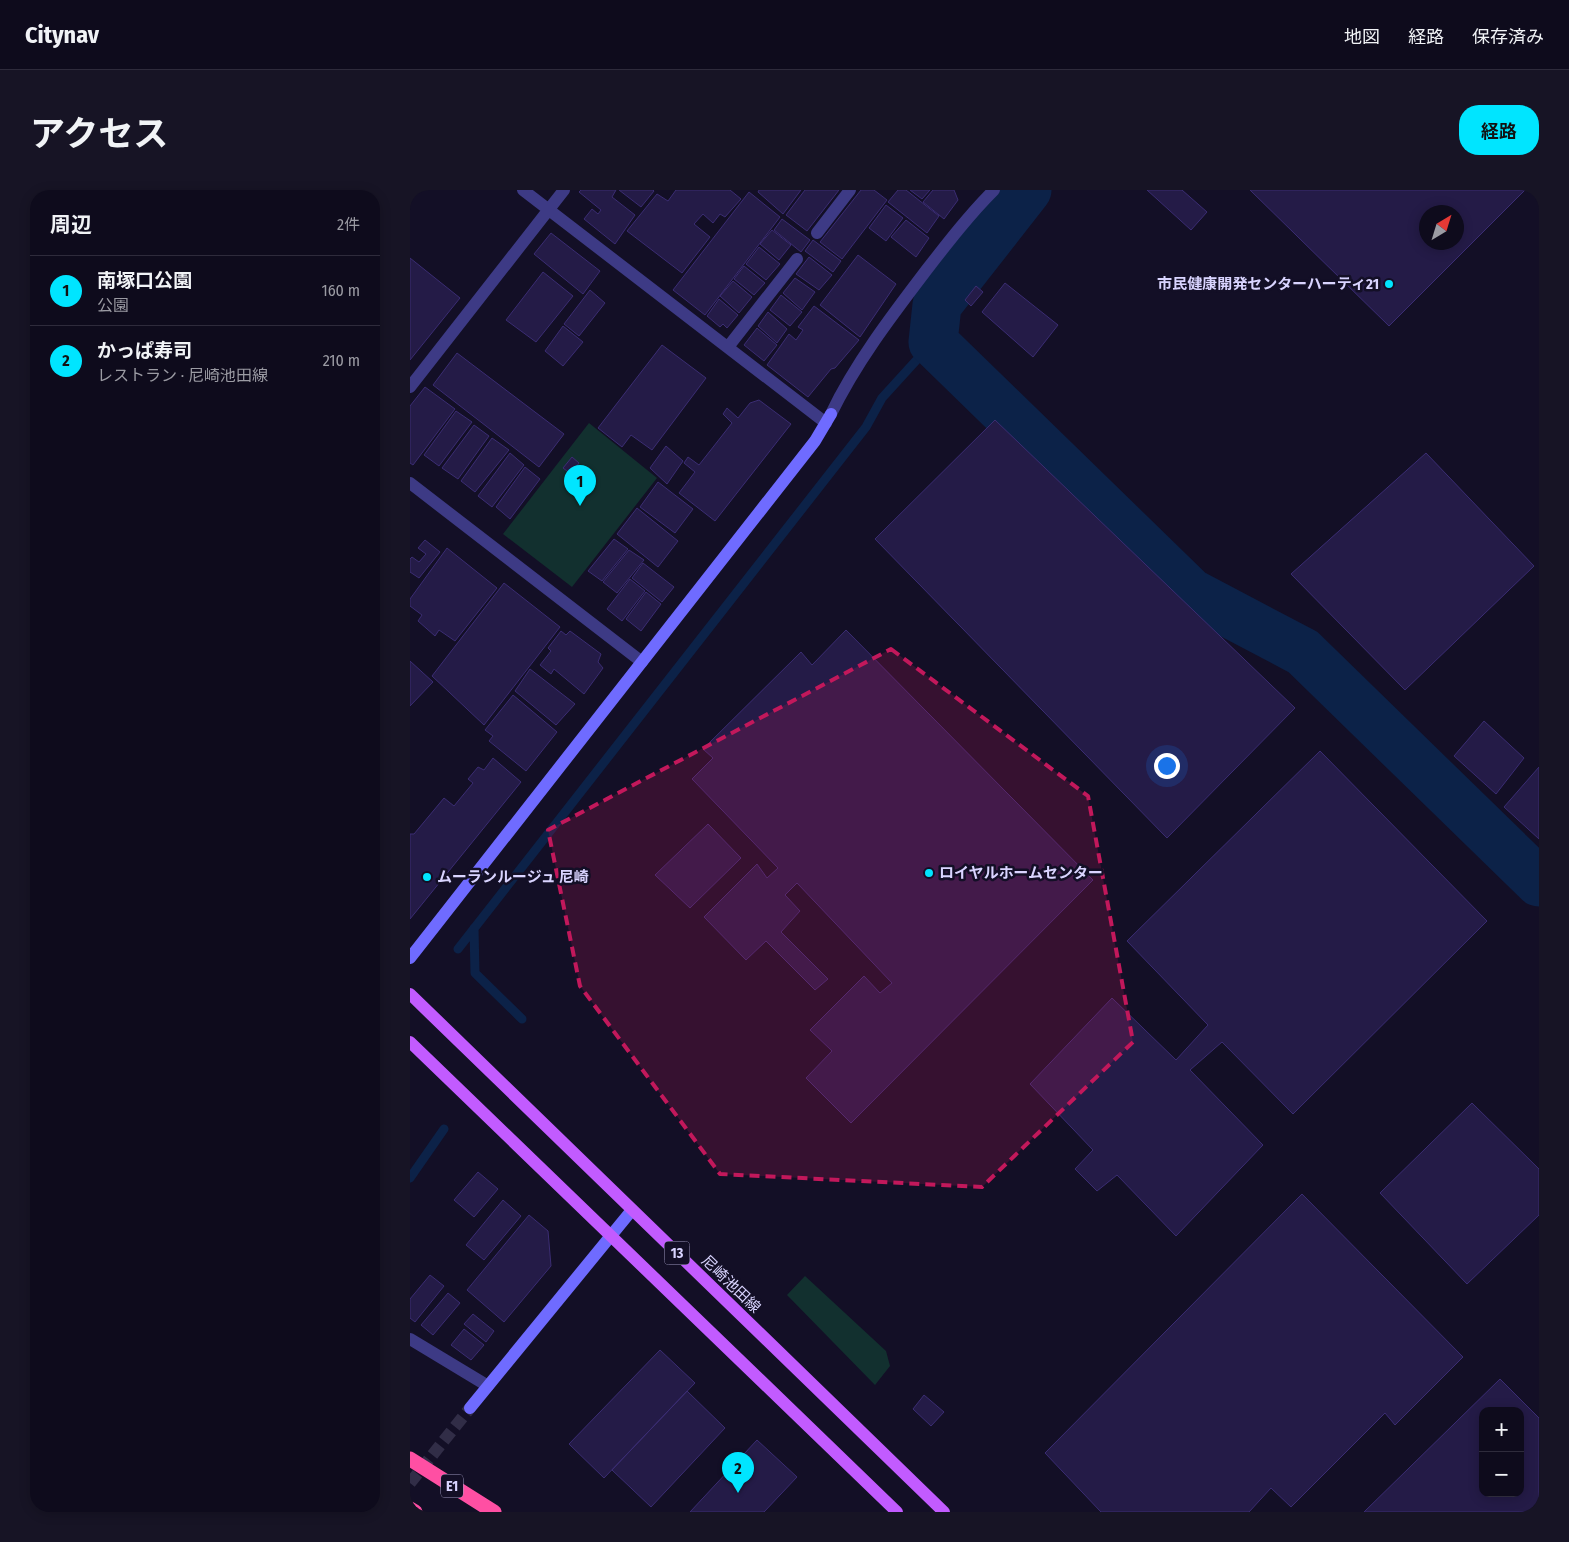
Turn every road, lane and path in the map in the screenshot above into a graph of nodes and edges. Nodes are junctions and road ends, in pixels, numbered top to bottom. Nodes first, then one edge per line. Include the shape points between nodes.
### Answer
1 (522, 190) edge
2 (564, 190) edge
3 (850, 190) edge
4 (994, 190) edge
5 (548, 210) junction
6 (817, 233) dead end
7 (797, 259) dead end
8 (728, 347) junction
9 (410, 387) edge
10 (828, 418) junction
11 (410, 483) edge
12 (642, 662) junction
13 (410, 958) edge
14 (410, 994) edge
15 (410, 1042) edge
16 (632, 1210) junction
17 (611, 1236) junction
18 (410, 1339) edge
19 (488, 1386) junction
20 (470, 1408) tunnel mouth
21 (410, 1459) edge
22 (410, 1509) edge
23 (415, 1512) edge
24 (494, 1512) edge
25 (897, 1512) edge
26 (944, 1512) edge

1 - 5 street
2 - 5 street
3 - 6 street
4 - 10 street via 973,211 899,306 840,394
5 - 8 street
5 - 9 street
7 - 8 street
8 - 10 street
10 - 12 street via 815,441
11 - 12 street
12 - 13 street
14 - 16 main road, 尼崎池田線 / 13
15 - 17 main road, 13
16 - 17 street
16 - 26 main road, 尼崎池田線 / 13
17 - 19 street
17 - 25 main road, 13
18 - 19 street
19 - 20 street
21 - 24 highway, E1
22 - 23 highway

